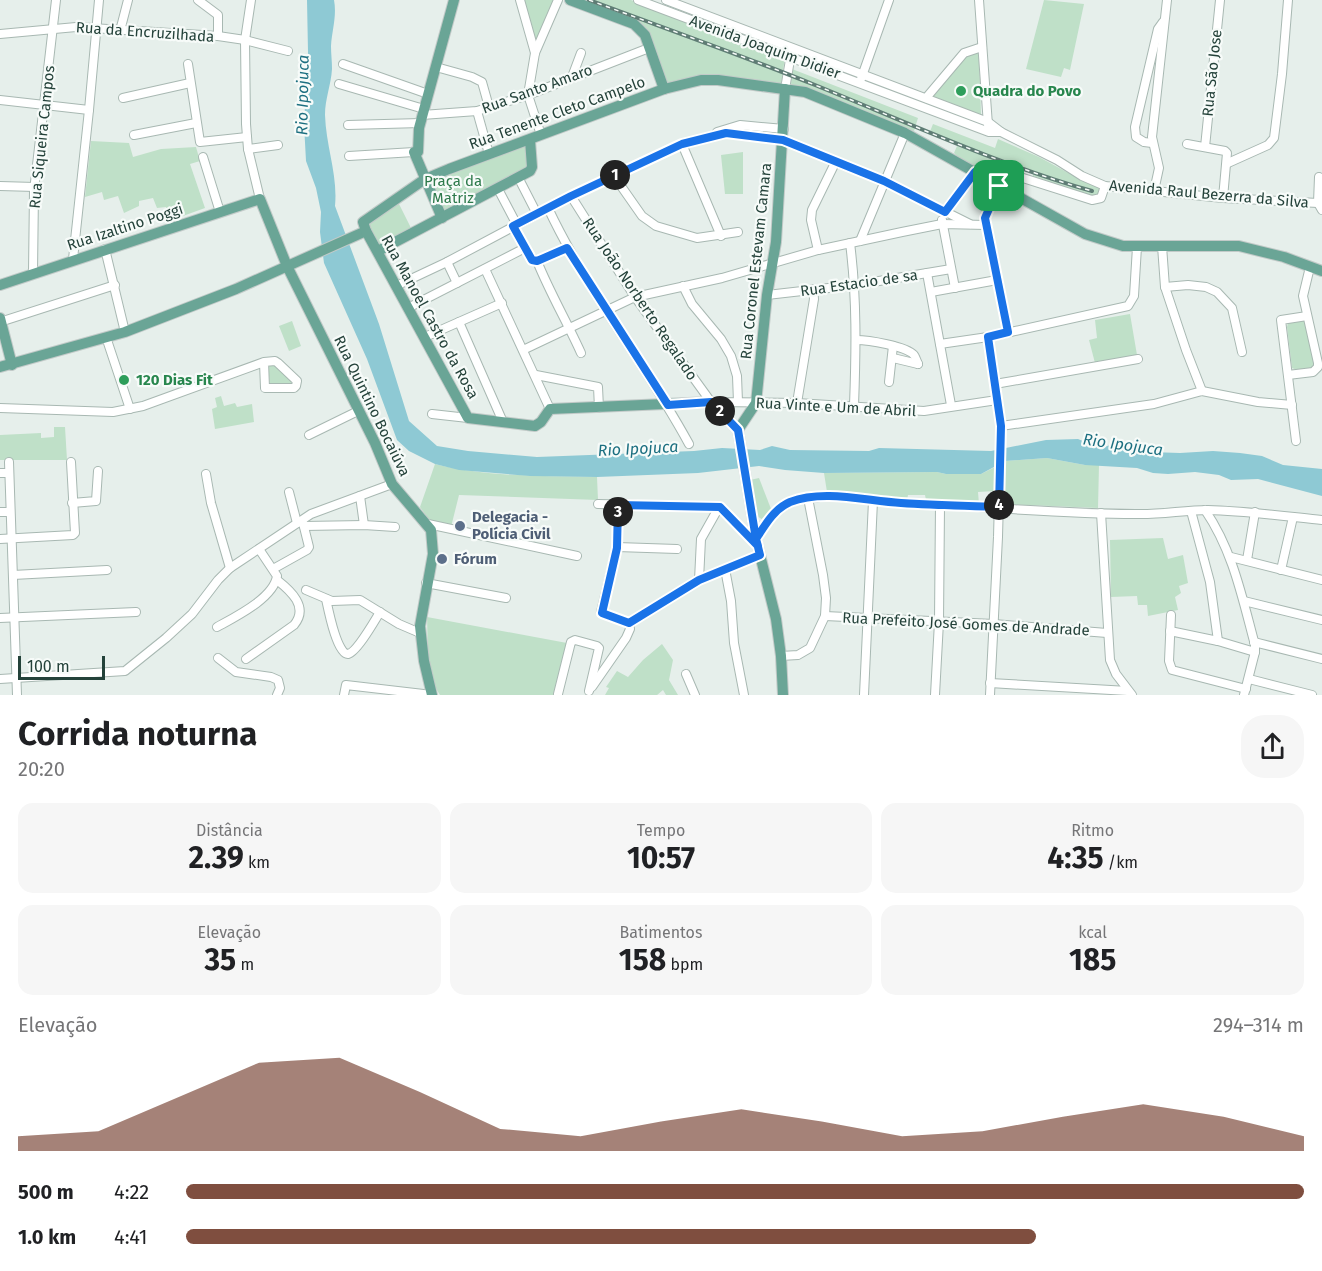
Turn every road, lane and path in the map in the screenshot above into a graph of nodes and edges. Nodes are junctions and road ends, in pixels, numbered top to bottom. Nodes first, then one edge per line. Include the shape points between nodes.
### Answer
1 (56, 0) edge
2 (99, 0) edge
3 (128, 0) edge
4 (198, 0) edge
5 (251, 0) edge
6 (454, 0) edge
7 (520, 0) edge
8 (558, 0) edge
9 (570, 0) edge
10 (638, 0) edge
11 (666, 0) edge
12 (889, 0) edge
13 (979, 0) edge
14 (1167, 0) edge
15 (1220, 0) edge
16 (1288, 0) edge
17 (654, 3) edge
18 (694, 10) junction
19 (1165, 19) junction
20 (690, 20) junction
21 (738, 27) junction
22 (52, 30) junction
23 (96, 30) junction
24 (120, 31) junction
25 (0, 34) edge
26 (218, 36) junction
27 (734, 36) junction
28 (245, 40) junction
29 (982, 46) junction
30 (793, 47) junction
31 (649, 48) junction
32 (288, 51) dead end
33 (535, 53) junction
34 (581, 53) dead end
35 (790, 57) junction
36 (188, 64) dead end
37 (343, 64) dead end
38 (436, 67) junction
39 (572, 77) junction
40 (861, 78) junction
41 (190, 83) junction
42 (339, 84) dead end
43 (664, 89) junction
44 (785, 89) junction
45 (428, 94) junction
46 (528, 96) junction
47 (909, 96) junction
48 (123, 98) dead end
49 (926, 98) junction
50 (0, 100) edge
51 (1140, 102) junction
52 (44, 104) junction
53 (489, 107) junction
54 (1156, 108) junction
55 (89, 110) junction
56 (477, 111) junction
57 (954, 114) junction
58 (422, 116) junction
59 (196, 123) junction
60 (348, 125) dead end
61 (989, 127) junction
62 (905, 133) junction
63 (783, 134) junction
64 (134, 135) dead end
65 (541, 135) junction
66 (247, 137) junction
67 (530, 140) junction
68 (1152, 143) junction
69 (682, 144) junction
70 (1187, 144) dead end
71 (278, 146) dead end
72 (1205, 147) junction
73 (248, 149) junction
74 (414, 152) junction
75 (489, 154) junction
76 (349, 156) dead end
77 (203, 157) dead end
78 (836, 161) junction
79 (1228, 163) junction
80 (975, 172) junction
81 (614, 176) junction
82 (1319, 177) dead end
83 (519, 178) junction
84 (425, 179) junction
85 (884, 181) junction
86 (0, 186) edge
87 (999, 186) junction
88 (1105, 186) junction
89 (35, 187) junction
90 (498, 189) junction
91 (1154, 191) junction
92 (571, 196) junction
93 (1223, 198) junction
94 (260, 199) junction
95 (1321, 205) edge
96 (548, 208) junction
97 (942, 211) junction
98 (220, 212) junction
99 (537, 214) junction
100 (442, 218) junction
101 (942, 224) junction
102 (970, 224) junction
103 (986, 225) junction
104 (515, 226) junction
105 (738, 232) dead end
106 (362, 233) junction
107 (721, 236) junction
108 (860, 241) junction
109 (850, 243) junction
110 (1162, 246) junction
111 (1137, 247) junction
112 (525, 248) junction
113 (567, 248) junction
114 (105, 249) junction
115 (818, 250) junction
116 (378, 251) junction
117 (73, 259) junction
118 (537, 261) junction
119 (447, 262) junction
120 (774, 263) junction
121 (287, 266) junction
122 (1310, 267) junction
123 (951, 268) junction
124 (485, 269) junction
125 (1322, 271) edge
126 (33, 273) junction
127 (927, 273) junction
128 (997, 280) junction
129 (458, 283) junction
130 (0, 285) edge
131 (115, 285) junction
132 (855, 285) junction
133 (396, 286) junction
134 (682, 286) junction
135 (1165, 287) junction
136 (955, 288) junction
137 (813, 289) junction
138 (931, 292) junction
139 (766, 295) junction
140 (635, 297) junction
141 (502, 303) junction
142 (408, 308) junction
143 (607, 311) junction
144 (1307, 316) junction
145 (0, 321) edge
146 (459, 322) junction
147 (570, 327) junction
148 (125, 332) junction
149 (1008, 332) junction
150 (425, 337) junction
151 (988, 337) junction
152 (106, 338) junction
153 (856, 340) junction
154 (940, 344) junction
155 (893, 346) junction
156 (523, 350) junction
157 (1242, 352) dead end
158 (581, 353) dead end
159 (893, 358) junction
160 (1138, 359) dead end
161 (264, 362) junction
162 (12, 365) junction
163 (0, 367) edge
164 (536, 375) junction
165 (1288, 375) junction
166 (889, 382) dead end
167 (995, 384) junction
168 (1202, 391) junction
169 (997, 400) junction
170 (711, 402) junction
171 (738, 402) junction
172 (797, 402) junction
173 (756, 403) junction
174 (668, 405) junction
175 (951, 405) junction
176 (1292, 405) junction
177 (854, 406) junction
178 (0, 408) edge
179 (599, 408) junction
180 (130, 409) junction
181 (550, 409) junction
182 (358, 411) junction
183 (432, 414) dead end
184 (468, 418) junction
185 (502, 422) junction
186 (1001, 426) junction
187 (738, 430) junction
188 (309, 435) dead end
189 (1296, 441) dead end
190 (689, 444) dead end
191 (9, 462) dead end
192 (71, 462) dead end
193 (98, 471) dead end
194 (5, 472) edge
195 (206, 474) dead end
196 (392, 484) junction
197 (289, 492) dead end
198 (360, 496) junction
199 (808, 498) junction
200 (873, 501) junction
201 (72, 502) junction
202 (598, 504) dead end
203 (618, 505) junction
204 (939, 505) junction
205 (720, 507) junction
206 (999, 507) junction
207 (1205, 510) junction
208 (1191, 511) junction
209 (0, 512) edge
210 (10, 512) junction
211 (1255, 512) junction
212 (1101, 513) junction
213 (1293, 517) junction
214 (1322, 520) edge
215 (301, 523) junction
216 (428, 524) junction
217 (364, 525) junction
218 (395, 528) dead end
219 (0, 538) edge
220 (12, 538) junction
221 (758, 547) junction
222 (617, 548) junction
223 (259, 549) junction
224 (677, 549) dead end
225 (577, 556) dead end
226 (1231, 557) junction
227 (1247, 560) junction
228 (230, 568) junction
229 (273, 569) junction
230 (725, 569) junction
231 (107, 570) dead end
232 (1281, 570) junction
233 (13, 575) junction
234 (1322, 577) edge
235 (277, 580) junction
236 (699, 580) junction
237 (426, 583) junction
238 (306, 590) dead end
239 (506, 598) dead end
240 (326, 599) junction
241 (1244, 600) junction
242 (136, 612) dead end
243 (380, 612) junction
244 (1171, 615) dead end
245 (825, 616) junction
246 (0, 618) edge
247 (15, 618) junction
248 (868, 619) junction
249 (1322, 620) edge
250 (939, 622) junction
251 (629, 623) junction
252 (994, 624) junction
253 (217, 627) dead end
254 (1170, 631) junction
255 (420, 633) junction
256 (1107, 633) junction
257 (1218, 641) junction
258 (1254, 642) junction
259 (1255, 652) junction
260 (781, 656) junction
261 (218, 658) dead end
262 (246, 659) dead end
263 (1322, 659) edge
264 (686, 674) dead end
265 (16, 678) junction
266 (0, 679) edge
267 (1249, 679) junction
268 (990, 683) junction
269 (1245, 692) edge
270 (588, 693) edge
271 (1130, 693) edge
272 (558, 694) edge
273 (17, 695) edge
274 (277, 695) edge
275 (344, 695) edge
276 (432, 695) edge
277 (695, 695) edge
278 (744, 695) edge
279 (783, 695) edge
280 (864, 695) edge
281 (934, 695) edge
282 (990, 695) edge
283 (1312, 695) edge

1 - 22 street, Rua Siqueira Campos
2 - 23 street
3 - 24 street
4 - 26 street via 218,15
5 - 28 street
6 - 38 main road
7 - 33 street
8 - 33 street
9 - 31 main road via 634,24 643,32
10 - 17 street, Avenida Joaquim Didier
11 - 18 street, Avenida Joaquim Didier
12 - 40 street
13 - 29 street
14 - 19 street
15 - 72 street, Rua São Jose
16 - 79 street via 1276,128 1270,143
17 - 20 street, Avenida Joaquim Didier
18 - 20 street
18 - 21 street, Avenida Joaquim Didier
19 - 51 street via 1158,29
19 - 54 street
20 - 27 street, Avenida Joaquim Didier
21 - 27 street
21 - 30 street, Avenida Joaquim Didier
22 - 23 street, Rua da Encruzilhada
22 - 25 street, Rua da Encruzilhada
22 - 52 street, Rua Siqueira Campos
23 - 24 street, Rua da Encruzilhada
23 - 55 street
24 - 26 street, Rua da Encruzilhada
26 - 28 street, Rua da Encruzilhada
27 - 35 street, Avenida Joaquim Didier
28 - 32 street, Rua da Encruzilhada
28 - 66 street
29 - 49 street via 964,52
29 - 61 street
30 - 35 street
30 - 40 street, Avenida Joaquim Didier
31 - 39 street, Rua Santo Amaro
31 - 43 main road
33 - 46 street
34 - 39 street
35 - 40 street, Avenida Joaquim Didier
35 - 44 street
36 - 41 street
37 - 45 street
38 - 45 main road
38 - 53 street via 482,82
39 - 46 street, Rua Santo Amaro
40 - 47 street, Avenida Raul Bezerra da Silva
41 - 48 street
41 - 59 street
42 - 58 street
43 - 44 main road, Rua Tenente Cleto Campelo via 709,80
43 - 65 main road, Rua Tenente Cleto Campelo
44 - 62 main road, Rua Tenente Cleto Campelo via 816,96
44 - 63 main road, Rua Coronel Estevam Camara
45 - 58 main road
46 - 53 street, Rua Santo Amaro
46 - 65 street
47 - 49 street, Avenida Raul Bezerra da Silva
47 - 57 street, Avenida Raul Bezerra da Silva
49 - 57 street, Avenida Raul Bezerra da Silva
50 - 52 street
51 - 54 street
51 - 68 street via 1136,137
52 - 55 street
52 - 89 street, Rua Siqueira Campos
53 - 56 street, Rua Santo Amaro
54 - 68 street
55 - 117 street
56 - 58 street, Rua Santo Amaro
56 - 75 street
57 - 61 street, Avenida Raul Bezerra da Silva
58 - 60 street, Rua Santo Amaro
58 - 74 main road via 418,152
59 - 64 street
59 - 66 street via 200,142
61 - 88 street, Avenida Raul Bezerra da Silva
62 - 80 main road, Rua Tenente Cleto Campelo
62 - 85 street
63 - 69 street via 737,133
63 - 78 street
63 - 120 main road, Rua Coronel Estevam Camara
65 - 67 main road, Rua Tenente Cleto Campelo
66 - 73 street
67 - 75 main road, Rua Tenente Cleto Campelo
67 - 83 main road via 532,167
68 - 91 street via 1159,168
69 - 81 street
69 - 107 street
70 - 72 street
71 - 73 street
72 - 79 street via 1225,151
73 - 94 street
74 - 76 street
74 - 84 main road
75 - 84 main road, Rua Tenente Cleto Campelo
77 - 98 street
78 - 85 street
78 - 115 street via 812,210
79 - 93 street
80 - 87 main road, Rua Tenente Cleto Campelo
80 - 97 street
81 - 92 street
81 - 107 street via 652,224 697,238
82 - 95 street
83 - 90 main road
83 - 99 street
84 - 100 main road
84 - 106 main road, Rua Tenente Cleto Campelo via 363,222
85 - 97 street
85 - 108 street
86 - 89 street
87 - 88 street via 1004,177 1017,176 1092,200 1101,198
87 - 103 street via 986,212
87 - 111 main road, Rua Tenente Cleto Campelo via 1085,234
88 - 91 street, Avenida Raul Bezerra da Silva
89 - 126 street, Rua Siqueira Campos
90 - 100 main road
90 - 104 street
91 - 93 street, Avenida Raul Bezerra da Silva
92 - 96 street
92 - 140 street, Rua João Norberto Regalado
93 - 95 street, Avenida Raul Bezerra da Silva
94 - 98 main road, Rua Izaltino Poggi
94 - 121 main road, Rua Quintino Bocaiúva
96 - 99 street
96 - 113 street
97 - 101 street
97 - 102 street
98 - 114 main road, Rua Izaltino Poggi
99 - 104 street
100 - 116 main road
101 - 102 street
101 - 108 street
101 - 123 street
102 - 103 street
103 - 128 street
104 - 112 street
104 - 119 street
105 - 107 street
106 - 116 main road, Rua Manoel Castro da Rosa
106 - 121 main road
108 - 109 street
109 - 115 street
109 - 132 street
110 - 111 main road, Rua Tenente Cleto Campelo
110 - 122 main road, Rua Tenente Cleto Campelo via 1239,246
110 - 135 street
111 - 149 street via 1134,296 1128,306
112 - 118 street
112 - 124 street
113 - 118 street
113 - 143 street
114 - 117 main road, Rua Izaltino Poggi
114 - 131 street
115 - 120 street
116 - 133 main road, Rua Manoel Castro da Rosa
117 - 126 main road, Rua Izaltino Poggi
118 - 147 street
119 - 129 street
119 - 133 street
120 - 134 street
120 - 139 main road, Rua Coronel Estevam Camara
121 - 148 main road
121 - 182 main road, Rua Quintino Bocaiúva
122 - 125 main road, Rua Tenente Cleto Campelo
122 - 144 street via 1303,291
123 - 127 street, Rua Estacio de sa
123 - 136 street
124 - 129 street
124 - 141 street
126 - 130 main road, Rua Izaltino Poggi
127 - 132 street, Rua Estacio de sa
127 - 138 street
128 - 136 street
128 - 149 street
129 - 142 street
131 - 145 street
131 - 148 street
132 - 137 street, Rua Estacio de sa
132 - 153 street
133 - 142 main road, Rua Manoel Castro da Rosa
134 - 140 street
134 - 171 street via 731,356
135 - 157 street via 1188,285 1217,292 1232,308
135 - 168 street
136 - 138 street
137 - 139 street, Rua Estacio de sa
137 - 172 street
138 - 154 street
139 - 173 main road, Rua Coronel Estevam Camara
140 - 143 street
140 - 170 street, Rua João Norberto Regalado
141 - 146 street
141 - 156 street
142 - 150 main road, Rua Manoel Castro da Rosa
143 - 147 street
143 - 174 street
144 - 165 street via 1281,320
144 - 165 street via 1318,367 1313,372
145 - 162 main road
146 - 150 street
146 - 185 street
147 - 156 street
147 - 158 street
148 - 152 main road
149 - 151 street
150 - 184 main road, Rua Manoel Castro da Rosa
151 - 154 street
151 - 167 street
152 - 162 main road
152 - 180 street
153 - 155 street
153 - 177 street
154 - 175 street
155 - 159 street
155 - 159 street via 913,353 918,364
156 - 164 street
159 - 166 street
160 - 167 street
161 - 161 street via 265,388 296,386 297,381 278,363
161 - 180 street
162 - 163 main road
164 - 179 street via 596,386
164 - 181 street
165 - 176 street
167 - 169 street
168 - 176 street
168 - 186 street via 1154,404
169 - 175 street, Rua Vinte e Um de Abril
169 - 186 street
170 - 171 street, Rua Vinte e Um de Abril
170 - 174 main road
170 - 187 main road
171 - 173 street, Rua Vinte e Um de Abril
172 - 173 street, Rua Vinte e Um de Abril
172 - 177 street, Rua Vinte e Um de Abril
173 - 187 main road, Rua Coronel Estevam Camara
174 - 179 main road
174 - 190 street
175 - 177 street, Rua Vinte e Um de Abril via 924,411
176 - 189 street
178 - 180 street via 102,413
179 - 181 main road
181 - 185 main road via 535,426
182 - 188 street
182 - 196 main road, Rua Quintino Bocaiúva
183 - 184 street
184 - 185 main road
186 - 206 street
187 - 221 main road
191 - 194 street
192 - 201 street
193 - 201 street via 96,501
194 - 210 street
195 - 228 street
196 - 198 street
196 - 216 main road, Rua Quintino Bocaiúva
197 - 215 street
198 - 215 street via 330,506
198 - 217 street
199 - 200 street
199 - 221 street via 779,509 768,520
199 - 245 street via 823,575
200 - 204 street
200 - 248 street
201 - 220 street via 73,535
202 - 203 street
203 - 205 street
203 - 222 street
204 - 206 street
204 - 250 street
205 - 221 street
205 - 236 street via 701,539
206 - 212 street
206 - 252 street
207 - 208 street
207 - 211 street
207 - 226 street
208 - 212 street
208 - 257 street via 1210,582
209 - 210 street
210 - 220 street
211 - 213 street
211 - 227 street
212 - 256 street
213 - 214 street
213 - 232 street
215 - 217 street
215 - 223 street
215 - 229 street via 308,550
216 - 225 street
216 - 237 main road via 434,545
217 - 218 street
219 - 220 street
220 - 233 street
221 - 230 street
221 - 260 main road
222 - 224 street
222 - 251 street via 601,612
223 - 228 street
223 - 229 street
226 - 227 street
226 - 241 street
227 - 232 street
228 - 265 street via 192,614 125,671
229 - 235 street
230 - 236 street
230 - 278 street
231 - 233 street
232 - 234 street
233 - 247 street
235 - 253 street via 262,599
235 - 262 street via 297,601 300,613 294,625
236 - 251 street
237 - 239 street
237 - 255 main road
238 - 240 street
240 - 243 street via 357,599
240 - 243 street via 335,636 345,654 357,647
241 - 249 street
241 - 258 street
242 - 247 street
243 - 255 street
244 - 254 street
245 - 248 street, Rua Prefeito José Gomes de Andrade
245 - 260 street via 810,648 798,655
246 - 247 street
247 - 265 street
248 - 250 street, Rua Prefeito José Gomes de Andrade
248 - 280 street
250 - 252 street, Rua Prefeito José Gomes de Andrade
250 - 281 street
251 - 270 street via 626,638
252 - 256 street, Rua Prefeito José Gomes de Andrade
252 - 268 street
254 - 257 street
254 - 269 street via 1172,670
255 - 276 main road
256 - 271 street via 1112,667
257 - 259 street
258 - 259 street
258 - 263 street
259 - 267 street
260 - 279 main road
261 - 274 street via 236,672 274,678 280,684
264 - 277 street
265 - 266 street
265 - 273 street
267 - 269 street
267 - 283 street
268 - 271 street
268 - 282 street
270 - 272 street via 599,648 575,640 571,642
275 - 276 street via 346,685

